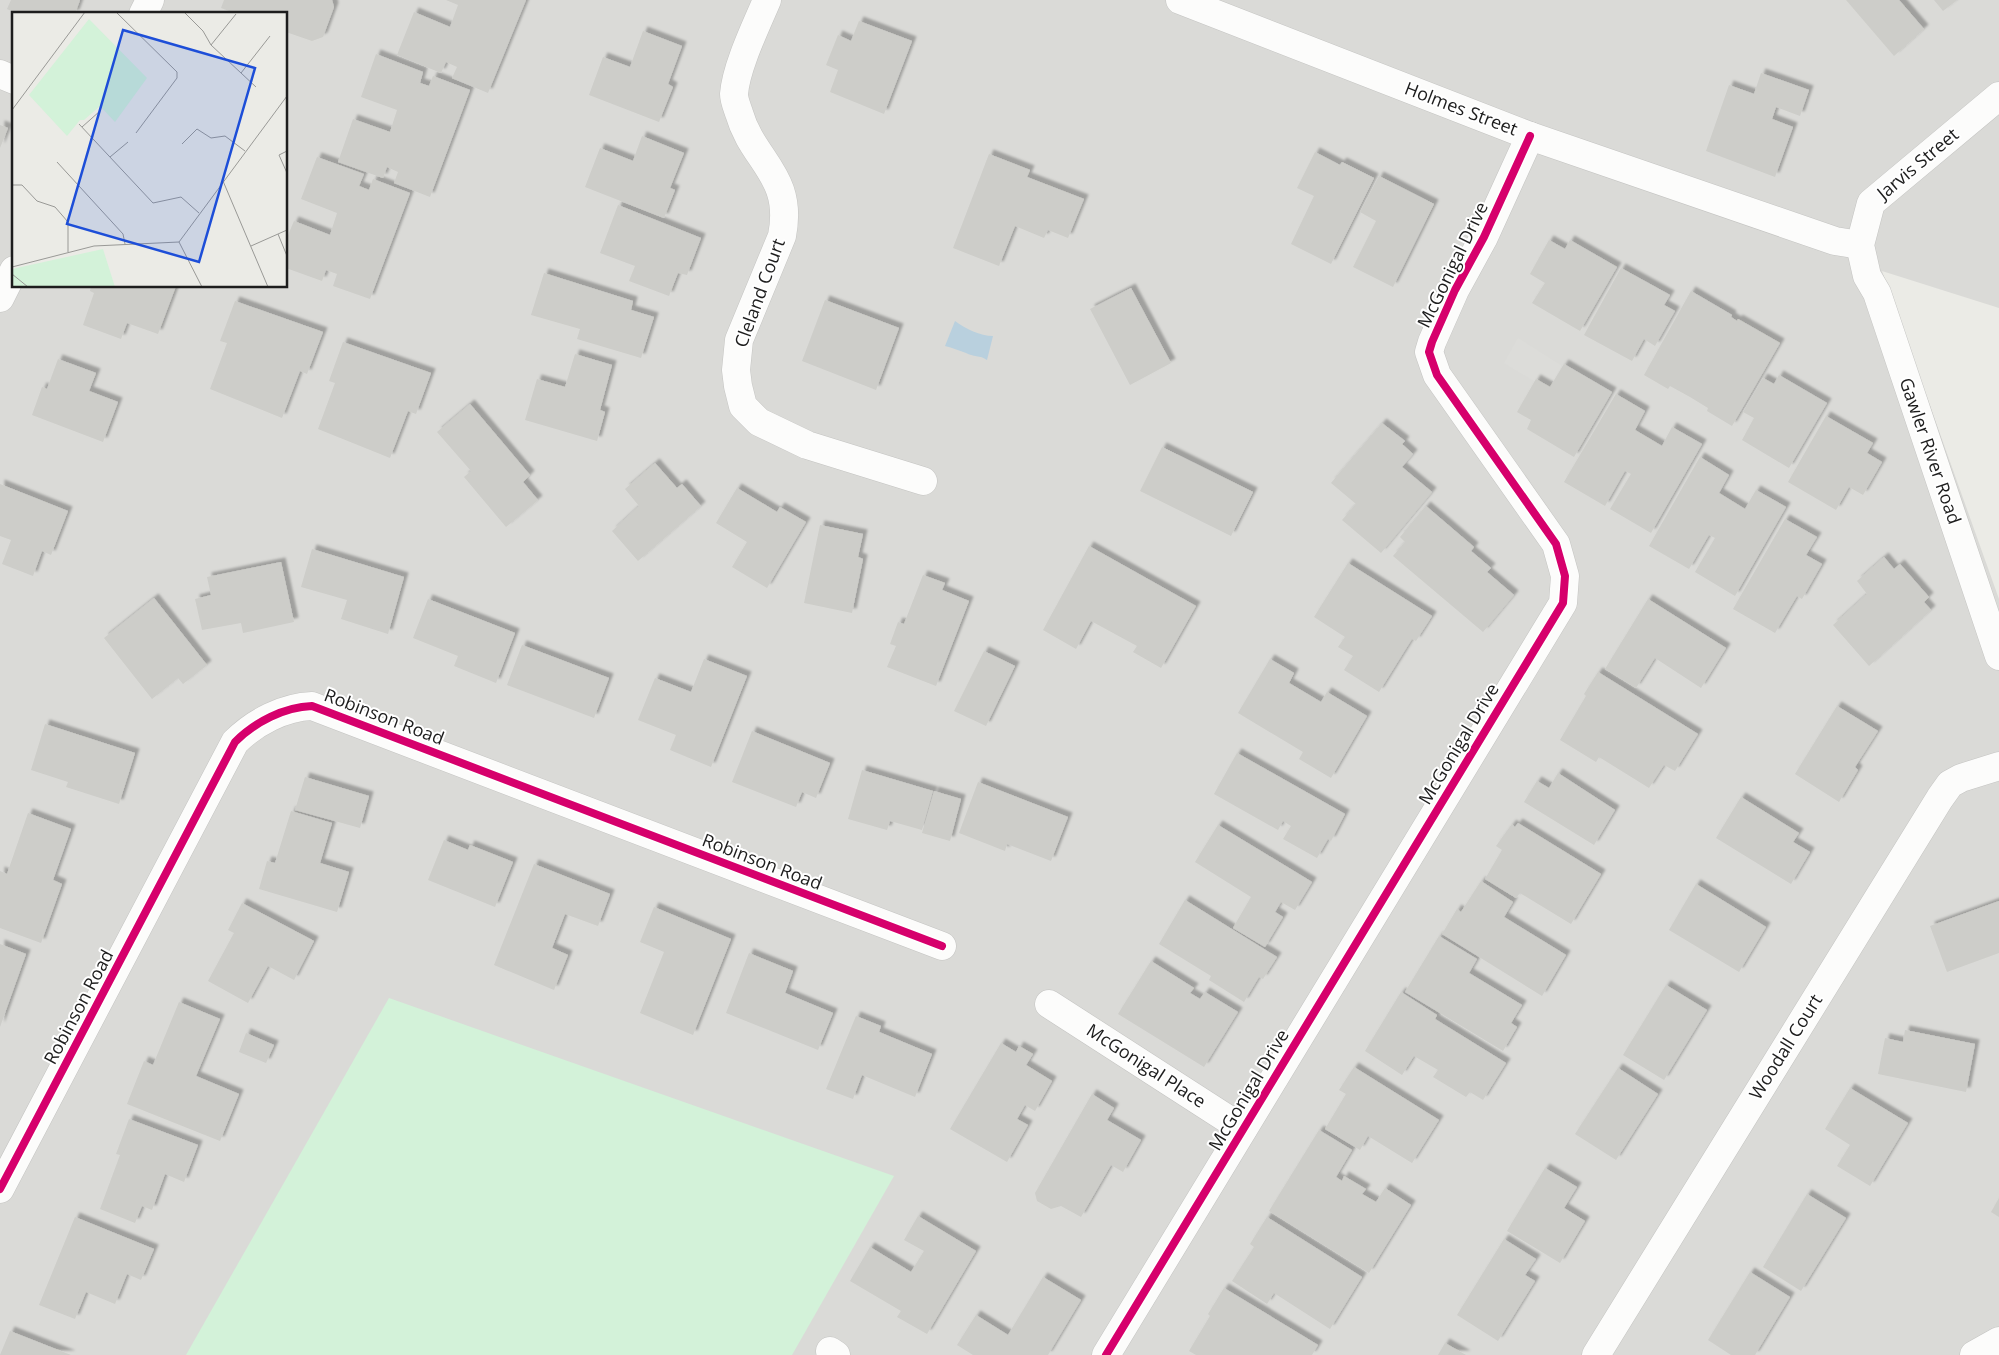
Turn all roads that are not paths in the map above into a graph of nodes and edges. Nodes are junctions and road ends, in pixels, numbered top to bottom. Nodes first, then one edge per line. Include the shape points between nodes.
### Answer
1 (150, 0) edge
2 (767, 0) edge
3 (1180, 0) edge
4 (144, 12) edge
5 (0, 74) edge
6 (12, 79) edge
7 (1999, 96) edge
8 (1530, 136) junction
9 (1860, 245) junction
10 (12, 274) edge
11 (0, 298) edge
12 (923, 481) dead end
13 (1999, 656) edge
14 (1999, 766) edge
15 (942, 946) dead end
16 (1048, 1004) dead end
17 (1243, 1129) junction
18 (0, 1189) edge
19 (1999, 1341) edge
20 (1106, 1355) edge
21 (1596, 1355) edge
22 (1974, 1355) edge

1 - 4 street
2 - 12 street, Cleland Court via 737,77 734,96 747,135 774,174 783,200 784,221 782,236 739,340 736,370 743,406 759,422 807,445
3 - 8 street, Holmes Street
5 - 6 street
7 - 9 street, Jarvis Street via 1872,203
8 - 9 street, Holmes Street via 1835,241
8 - 17 street, McGonigal Drive via 1484,237 1455,290 1429,352 1437,375 1556,544 1565,576 1563,603
9 - 13 street, Gawler River Road via 1867,276 1877,293
10 - 11 street
14 - 21 street, Woodall Court via 1961,778 1950,784 1940,798
15 - 18 street, Robinson Road via 312,706 301,706 256,724 235,742
16 - 17 street, McGonigal Place
17 - 20 street, McGonigal Drive
19 - 22 street

